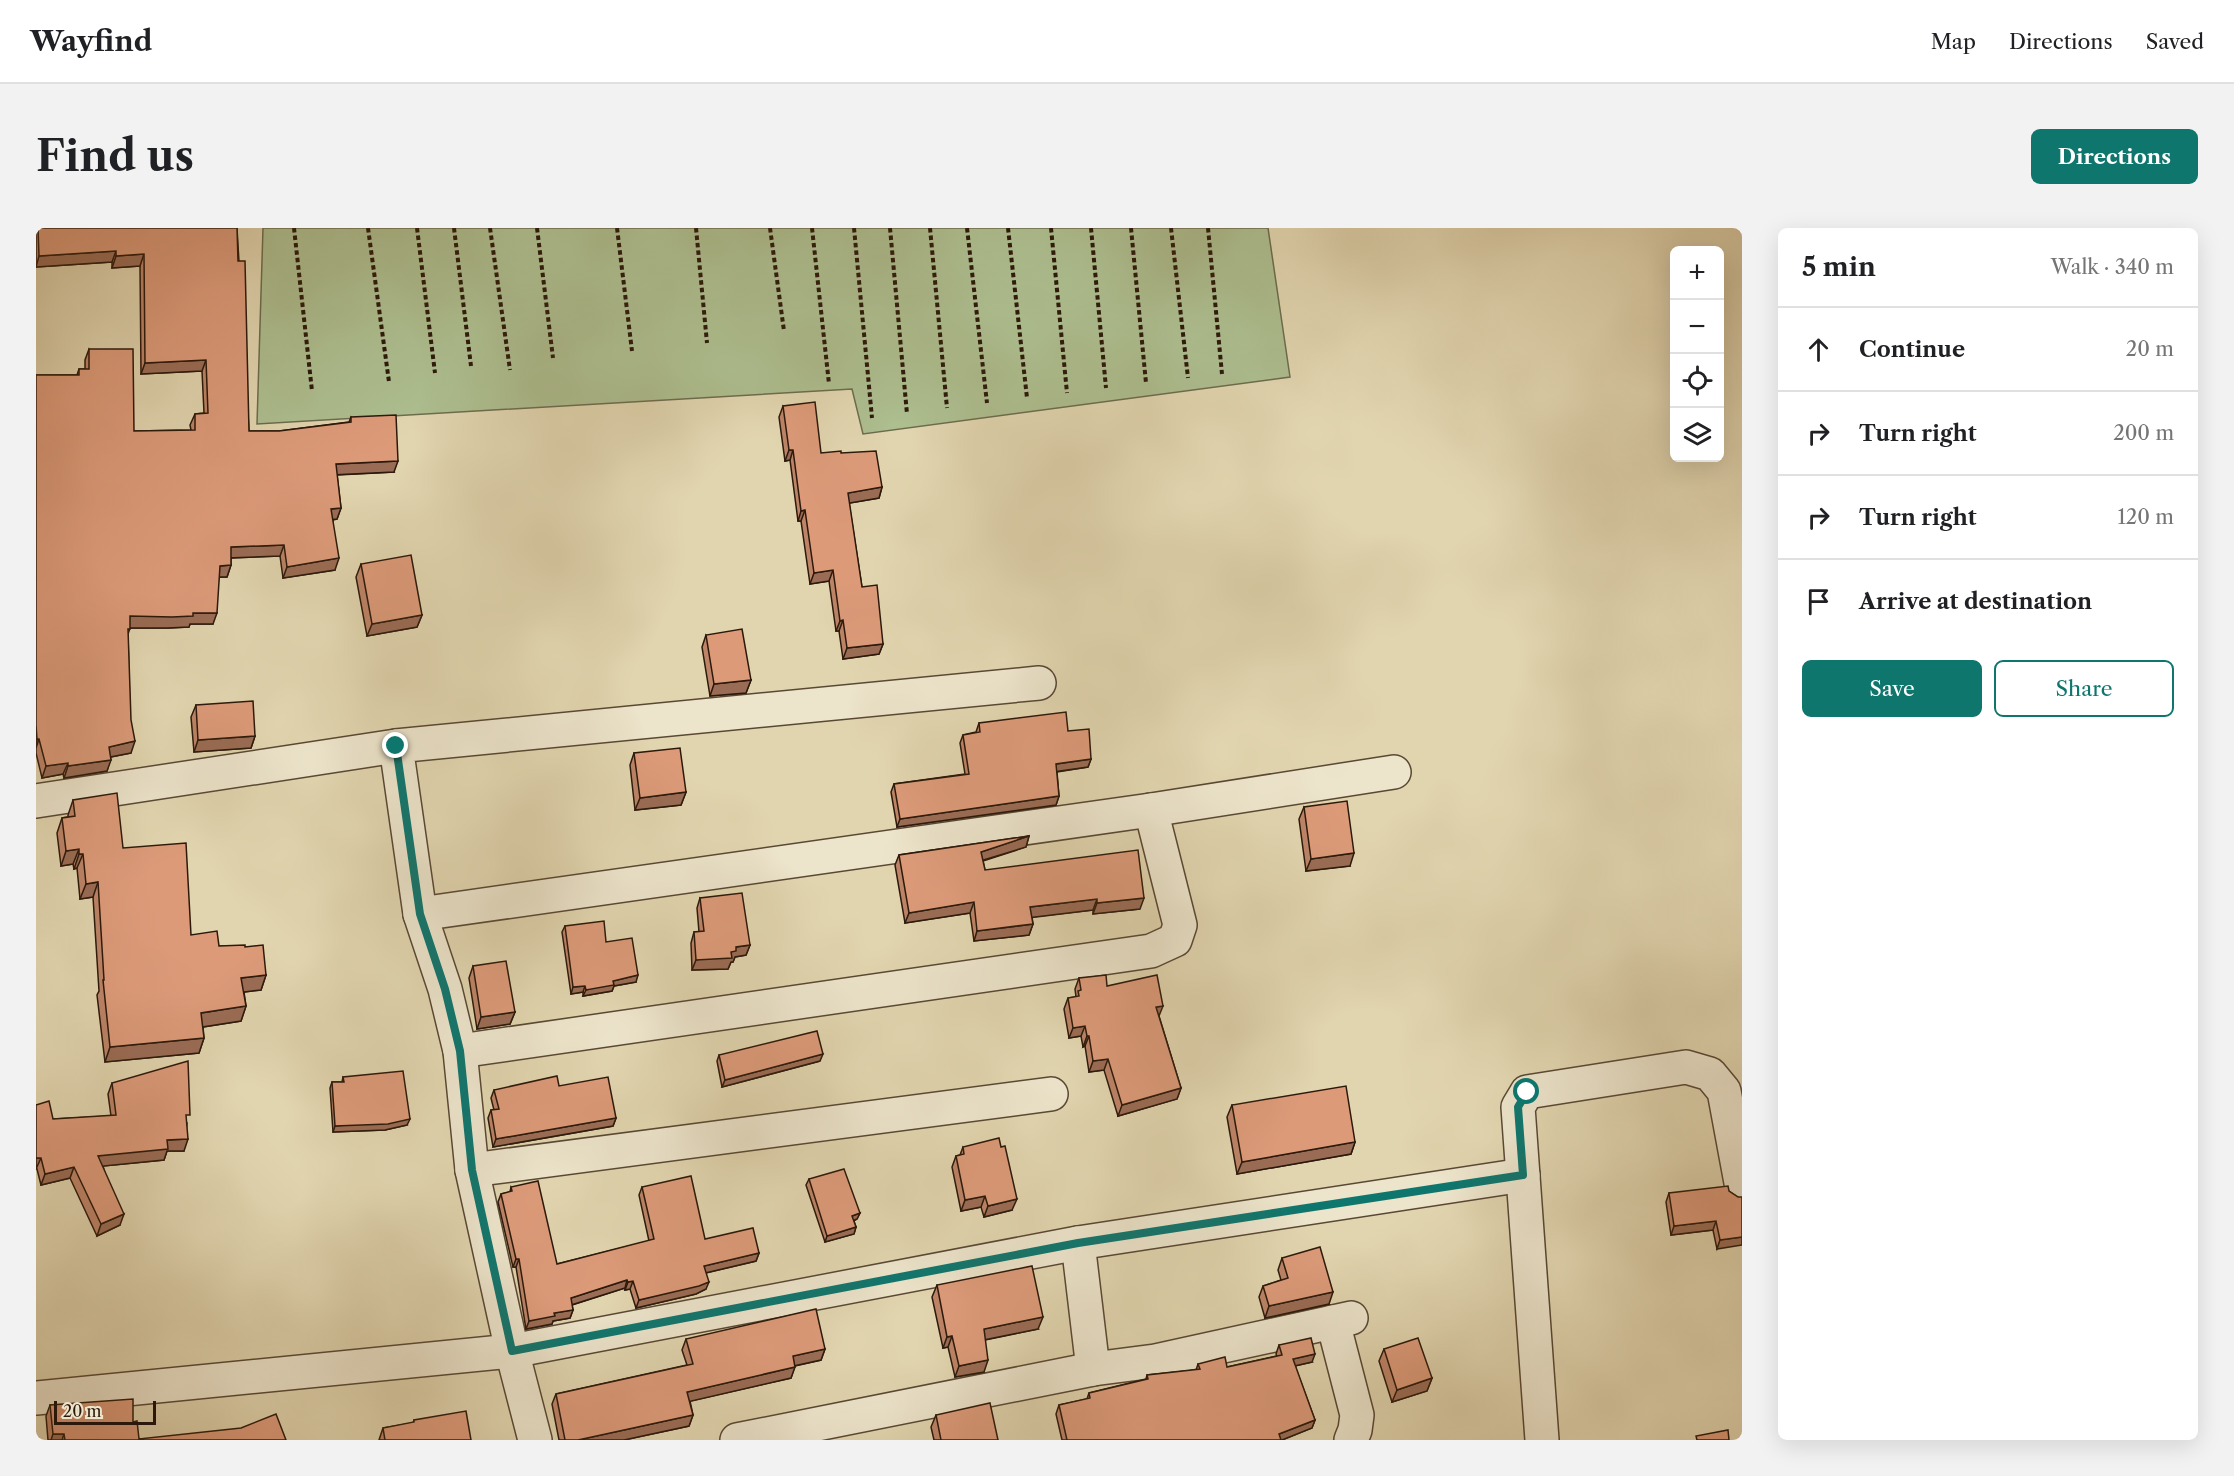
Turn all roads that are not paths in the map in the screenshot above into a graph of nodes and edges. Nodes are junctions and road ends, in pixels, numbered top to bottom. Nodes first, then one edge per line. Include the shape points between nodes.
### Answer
1 (1039, 683) dead end
2 (396, 746) junction
3 (1394, 772) dead end
4 (36, 801) edge
5 (1151, 810) junction
6 (420, 914) junction
7 (460, 1051) junction
8 (1051, 1094) dead end
9 (472, 1170) junction
10 (1523, 1175) junction
11 (1742, 1188) edge
12 (1078, 1243) junction
13 (512, 1351) junction
14 (1093, 1369) junction
15 (36, 1398) edge
16 (535, 1440) edge
17 (737, 1440) edge
18 (1351, 1440) edge
19 (1542, 1440) edge

1 - 2 street
2 - 4 street
2 - 6 street
3 - 5 street
5 - 6 street
5 - 7 street via 1180,925 1175,940 1151,951
6 - 7 street
7 - 9 street
8 - 9 street
9 - 13 street
10 - 11 street via 1518,1107 1527,1092 1686,1067 1710,1074 1724,1091
10 - 12 street
10 - 19 street
12 - 13 street
12 - 14 street
13 - 15 street
13 - 16 street
14 - 17 street
14 - 18 street via 1155,1361 1342,1320 1356,1415

